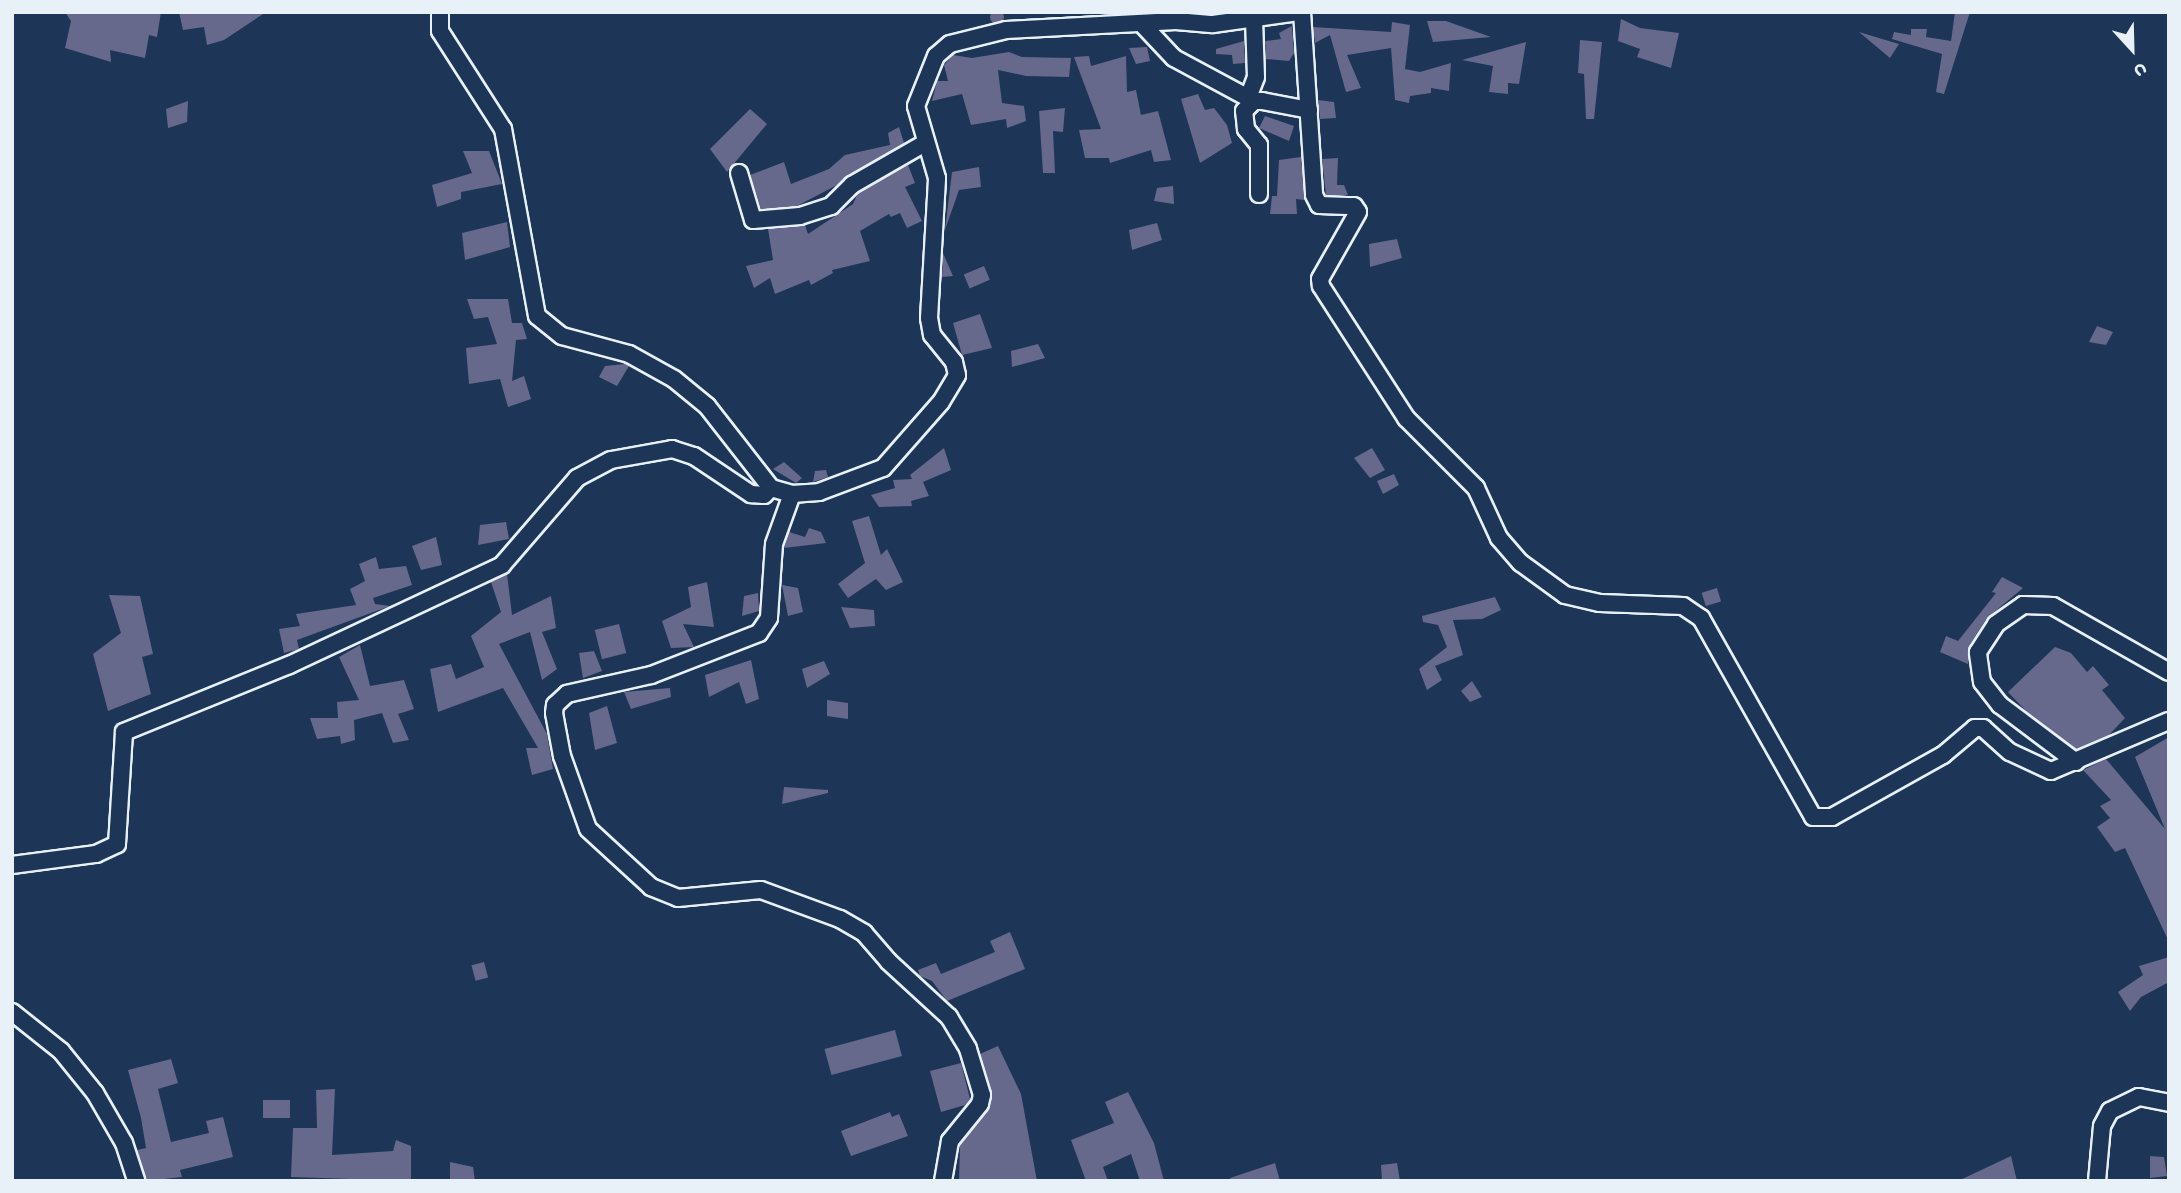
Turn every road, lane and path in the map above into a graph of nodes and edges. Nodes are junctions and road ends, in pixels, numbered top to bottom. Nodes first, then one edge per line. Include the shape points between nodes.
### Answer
1 (440, 12) edge
2 (1301, 12) edge
3 (1190, 17) edge
4 (1254, 20) junction
5 (1141, 23) junction
6 (1251, 100) junction
7 (1309, 110) junction
8 (925, 143) junction
9 (738, 173) dead end
10 (1259, 194) dead end
11 (771, 488) junction
12 (792, 494) junction
13 (2169, 673) edge
14 (2169, 721) edge
15 (2076, 762) junction
16 (12, 865) edge
17 (12, 1012) edge
18 (2169, 1103) edge
19 (136, 1181) edge
20 (943, 1181) edge
21 (2097, 1181) edge

1 - 11 street via 440,32 503,129 537,316 562,335 638,358 674,379 707,406
2 - 4 street
2 - 7 street
3 - 4 street
3 - 5 street
4 - 6 street via 1256,77
5 - 6 street via 1174,58
5 - 8 street via 1006,30 950,44 936,56 916,106
6 - 7 street
6 - 10 street via 1243,123 1259,145
7 - 15 street via 1316,201 1354,206 1358,212 1320,285 1406,418 1476,488 1506,548 1547,585 1600,603 1683,606 1702,618 1813,817 1832,817 1943,755 1979,727 2010,752 2051,771
8 - 9 street via 852,185 832,205 800,216 753,220
8 - 12 street via 937,185 929,318 932,335 954,362 957,375 941,402 883,468 819,492
11 - 12 street
11 - 16 street via 764,495 751,494 694,456 672,449 611,460 577,478 502,565 289,665 124,733 117,844 96,854
12 - 20 street via 774,544 769,618 759,633 651,675 567,694 555,705 554,713 562,756 588,828 651,887 678,898 761,890 840,919 864,933 949,1017 968,1049 982,1094 980,1104 950,1141
13 - 15 street via 2128,645 2053,606 2023,605 2006,614 1978,652 1982,682 2000,705
14 - 15 street
17 - 19 street via 61,1051 95,1093 124,1143
18 - 21 street via 2139,1097 2110,1111 2102,1126

